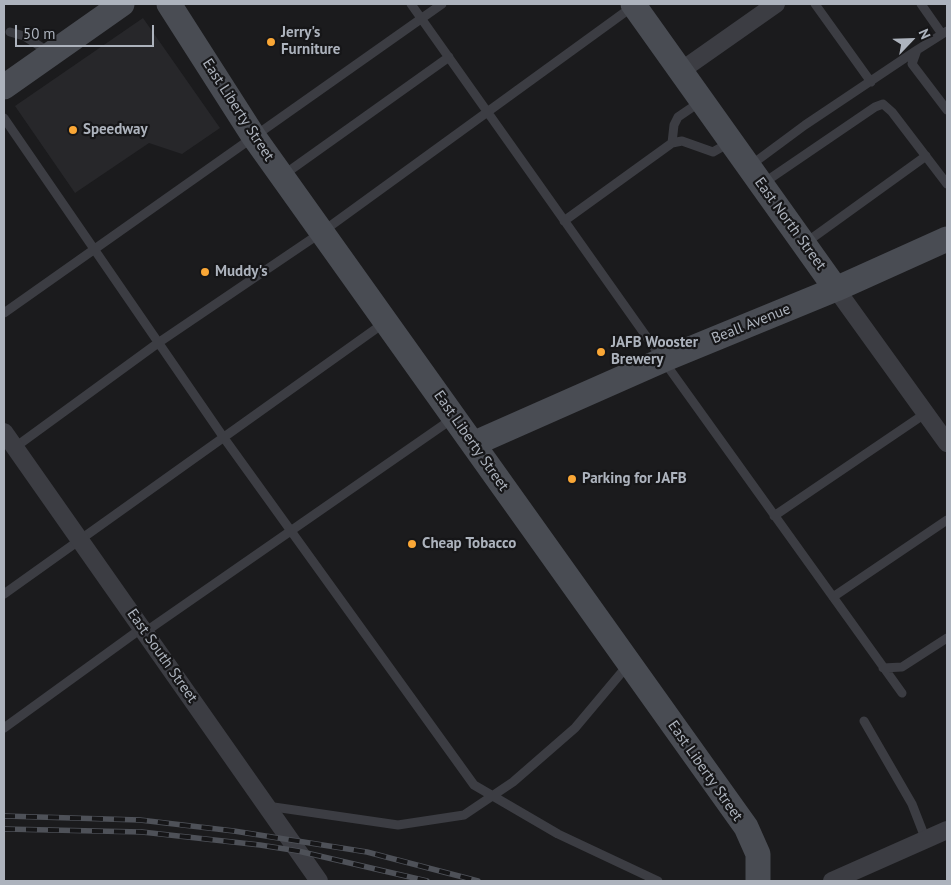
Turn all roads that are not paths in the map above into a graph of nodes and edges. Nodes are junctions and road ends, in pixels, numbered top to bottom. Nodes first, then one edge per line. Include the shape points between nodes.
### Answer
1 (122, 4) edge
2 (169, 4) edge
3 (411, 4) edge
4 (442, 4) edge
5 (776, 4) edge
6 (815, 4) edge
7 (921, 4) edge
8 (634, 5) edge
9 (422, 18) junction
10 (10, 32) dead end
11 (945, 33) edge
12 (917, 50) junction
13 (52, 53) junction
14 (449, 57) junction
15 (682, 70) junction
16 (871, 82) junction
17 (4, 87) edge
18 (702, 101) junction
19 (947, 110) edge
20 (487, 111) junction
21 (4, 118) edge
22 (254, 137) junction
23 (731, 141) junction
24 (672, 143) junction
25 (926, 156) junction
26 (282, 176) junction
27 (755, 176) junction
28 (947, 184) edge
29 (564, 221) junction
30 (322, 232) junction
31 (947, 239) edge
32 (804, 244) junction
33 (93, 250) junction
34 (836, 289) junction
35 (4, 313) edge
36 (386, 321) junction
37 (158, 343) junction
38 (663, 360) junction
39 (926, 413) junction
40 (454, 417) junction
41 (224, 438) junction
42 (947, 443) edge
43 (8, 444) edge
44 (473, 444) junction
45 (774, 516) junction
46 (947, 520) edge
47 (291, 530) junction
48 (81, 541) junction
49 (4, 594) edge
50 (833, 597) junction
51 (143, 630) junction
52 (947, 638) edge
53 (629, 664) junction
54 (883, 668) junction
55 (902, 693) dead end
56 (864, 721) dead end
57 (4, 728) edge
58 (492, 796) junction
59 (267, 806) junction
60 (947, 830) edge
61 (926, 840) junction
62 (319, 881) edge
63 (658, 881) edge
64 (758, 881) edge
65 (832, 881) edge

1 - 13 main road
2 - 22 main road, East Liberty Street
3 - 9 lane
4 - 9 lane
5 - 15 street
6 - 16 lane
7 - 11 lane
8 - 15 main road, East North Street
8 - 20 lane
9 - 14 lane
9 - 22 lane
10 - 13 lane via 24,36
11 - 12 lane
12 - 16 lane
12 - 19 lane via 912,64
13 - 17 main road
14 - 20 lane
14 - 26 lane
15 - 18 main road, East North Street
16 - 27 lane via 805,125
18 - 23 main road, East North Street
18 - 24 lane via 678,118
20 - 29 lane
20 - 30 lane
21 - 33 lane
22 - 26 main road, East Liberty Street
22 - 33 lane
23 - 24 lane via 713,152 682,141
23 - 27 main road, East North Street
24 - 29 lane
25 - 27 lane via 883,104
25 - 28 lane
25 - 32 lane
26 - 30 main road, East Liberty Street
27 - 32 main road, East North Street
29 - 38 lane
30 - 36 main road, East Liberty Street
30 - 37 lane
31 - 34 main road, Beall Avenue
32 - 34 main road, East North Street
33 - 35 lane
33 - 37 lane
34 - 38 main road, Beall Avenue
34 - 39 street, East North Street
36 - 40 main road, East Liberty Street
36 - 41 lane
37 - 41 lane
37 - 43 lane
38 - 44 main road, Beall Avenue
38 - 45 lane
39 - 42 street, East North Street
39 - 45 lane
40 - 44 main road, East Liberty Street
40 - 47 lane
41 - 47 lane
41 - 48 lane
43 - 48 street, East South Street
44 - 53 main road, East Liberty Street
45 - 50 lane
46 - 50 lane
47 - 51 lane
47 - 58 lane via 474,786
48 - 49 lane
48 - 51 street, East South Street
50 - 54 lane
51 - 57 lane
51 - 59 street, East South Street
52 - 54 lane via 902,667
53 - 58 lane via 576,728
53 - 64 main road, East Liberty Street via 746,827 758,854
54 - 55 lane
56 - 61 lane via 912,804
58 - 59 lane via 464,816 398,825
58 - 63 lane via 558,834
59 - 62 street, East South Street
60 - 61 street
61 - 65 street

